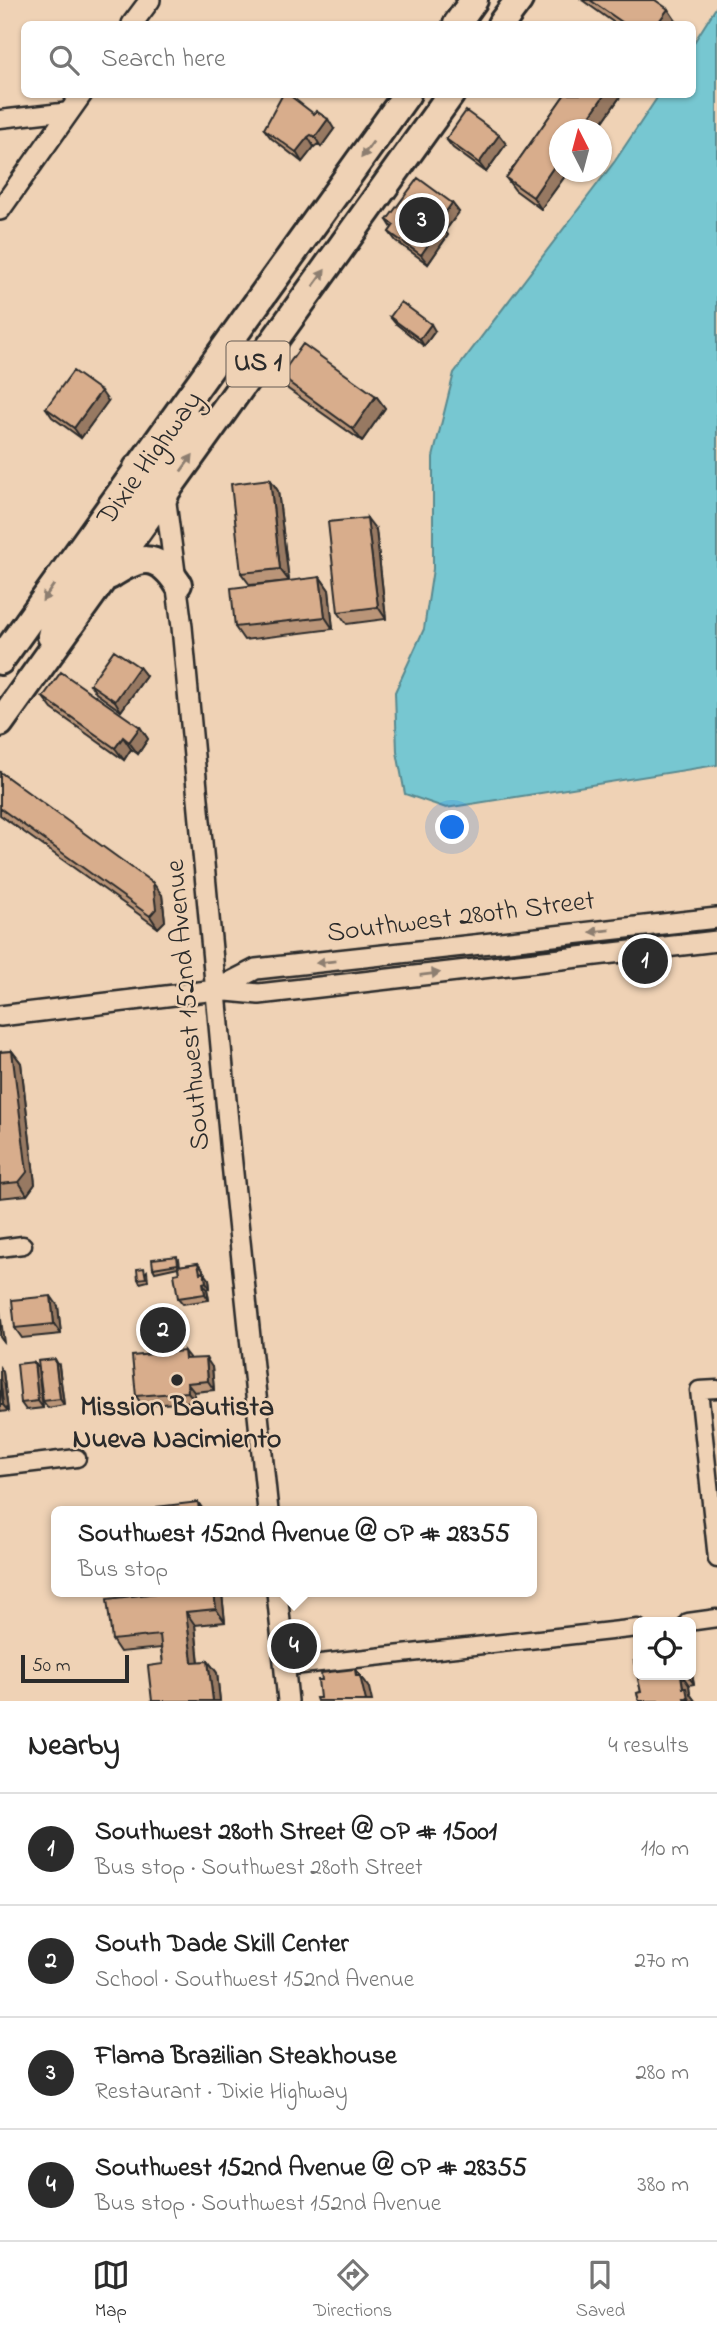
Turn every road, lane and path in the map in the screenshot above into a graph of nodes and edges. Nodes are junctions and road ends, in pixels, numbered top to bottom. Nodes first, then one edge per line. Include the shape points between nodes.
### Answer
1 (150, 0) edge
2 (474, 0) edge
3 (494, 0) edge
4 (519, 0) edge
5 (134, 21) edge
6 (459, 21) edge
7 (479, 21) edge
8 (503, 21) edge
9 (404, 98) edge
10 (448, 98) edge
11 (76, 103) edge
12 (0, 119) edge
13 (0, 210) edge
14 (261, 299) junction
15 (137, 468) junction
16 (165, 495) junction
17 (104, 579) junction
18 (178, 583) junction
19 (0, 661) edge
20 (45, 661) junction
21 (0, 723) edge
22 (717, 918) edge
23 (650, 925) junction
24 (505, 941) junction
25 (717, 941) edge
26 (653, 948) junction
27 (376, 957) junction
28 (507, 965) junction
29 (379, 980) junction
30 (216, 990) junction
31 (0, 1016) edge
32 (23, 1245) dead end
33 (0, 1248) edge
34 (717, 1389) edge
35 (77, 1458) dead end
36 (0, 1467) edge
37 (268, 1506) edge
38 (717, 1559) edge
39 (277, 1597) edge
40 (717, 1618) edge
41 (696, 1621) edge
42 (633, 1629) edge
43 (284, 1667) junction
44 (288, 1701) edge

1 - 5 street
2 - 6 highway
3 - 7 highway
4 - 8 highway
9 -> 14 highway, Dixie Highway / US 1
16 -> 10 highway, Dixie Highway / US 1
11 - 12 street
11 - 13 street
14 - 15 highway, Dixie Highway / US 1
14 - 16 highway via 251,335 163,463
15 -> 19 highway, Dixie Highway / US 1
15 - 20 highway via 146,483 141,495 56,616
16 - 17 highway, Dixie Highway / US 1
16 - 18 street, Southwest 152nd Avenue
17 - 18 highway via 130,562 150,560 169,569
17 - 20 highway, Dixie Highway / US 1
18 - 30 street, Southwest 152nd Avenue
20 - 21 highway, Dixie Highway / US 1
22 - 23 street, Southwest 280th Street
23 -> 24 street, Southwest 280th Street
23 - 26 street
24 - 27 street, Southwest 280th Street
24 - 28 street
25 - 26 street, Southwest 280th Street
26 - 28 street, Southwest 280th Street
27 - 29 street
27 -> 30 street, Southwest 280th Street via 256,969
29 -> 28 street, Southwest 280th Street
29 - 30 street, Southwest 280th Street via 259,994
30 - 31 street, Southwest 280th Street
30 - 37 street, Southwest 152nd Avenue
32 - 33 street
34 - 38 street via 699,1390
35 - 36 street
39 - 43 street
40 - 41 street
42 - 43 street
43 - 44 street

